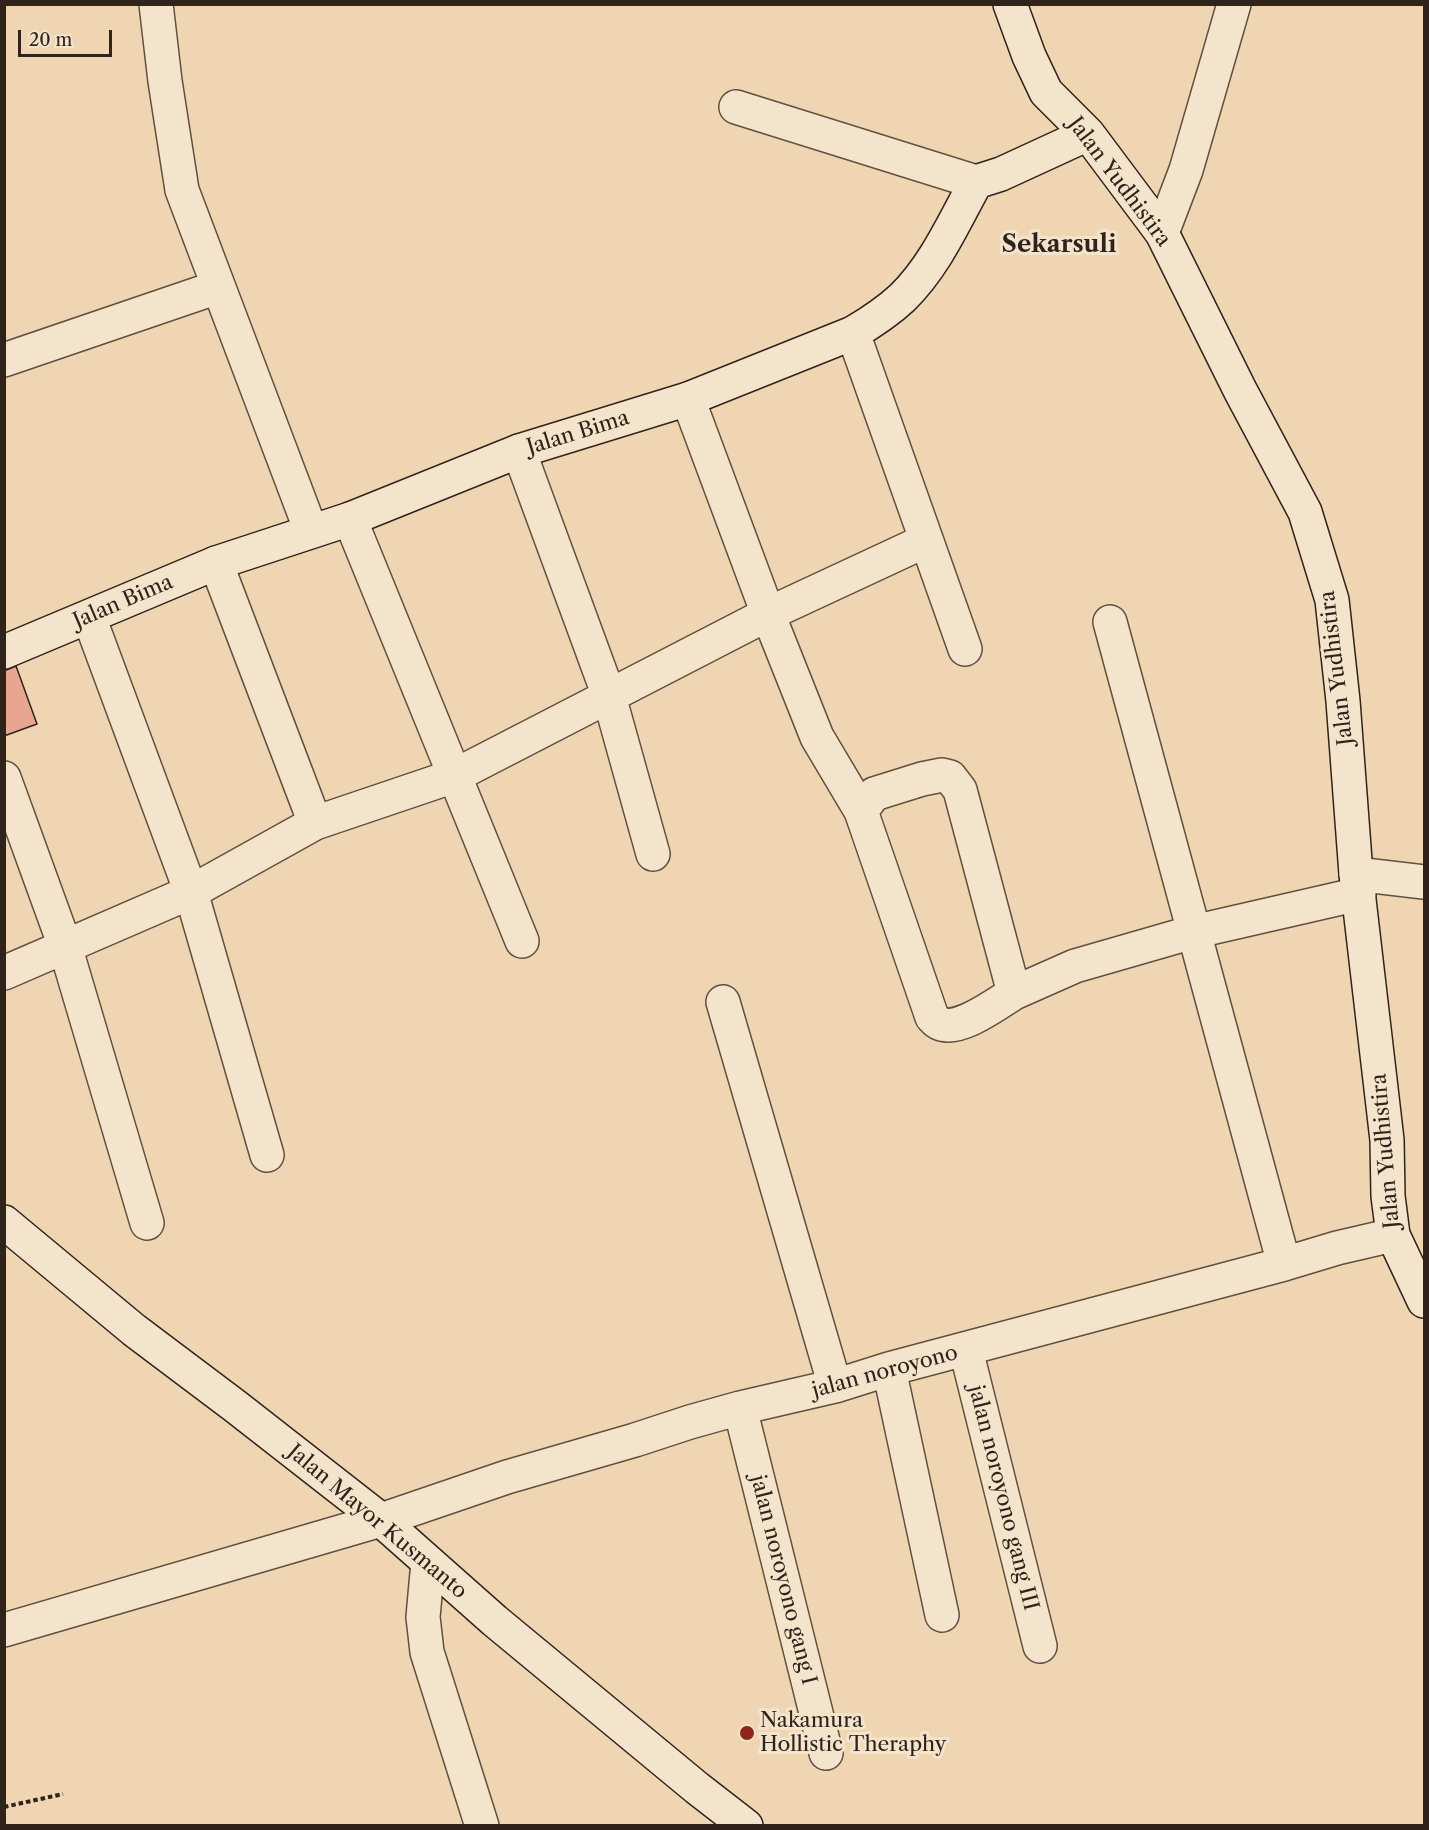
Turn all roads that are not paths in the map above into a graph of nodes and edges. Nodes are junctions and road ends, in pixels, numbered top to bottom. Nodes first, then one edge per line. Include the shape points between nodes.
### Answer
1 (156, 4) edge
2 (1010, 4) edge
3 (1234, 4) edge
4 (736, 107) dead end
5 (1088, 134) junction
6 (976, 182) junction
7 (1162, 233) junction
8 (218, 287) junction
9 (853, 333) junction
10 (4, 360) edge
11 (688, 399) junction
12 (519, 451) junction
13 (350, 519) junction
14 (311, 531) junction
15 (925, 541) junction
16 (216, 563) junction
17 (768, 614) junction
18 (89, 617) junction
19 (1110, 622) dead end
20 (965, 649) dead end
21 (4, 652) edge
22 (609, 696) junction
23 (454, 776) junction
24 (4, 778) edge
25 (861, 811) junction
26 (315, 823) junction
27 (653, 854) dead end
28 (1425, 882) edge
29 (1358, 884) junction
30 (191, 892) junction
31 (1193, 932) junction
32 (522, 941) dead end
33 (65, 946) junction
34 (4, 974) edge
35 (1014, 993) junction
36 (723, 1002) dead end
37 (267, 1155) dead end
38 (4, 1222) edge
39 (147, 1223) dead end
40 (1393, 1235) junction
41 (1284, 1264) junction
42 (1425, 1300) edge
43 (966, 1350) junction
44 (890, 1370) junction
45 (835, 1386) junction
46 (740, 1408) junction
47 (381, 1520) junction
48 (428, 1562) junction
49 (942, 1615) dead end
50 (4, 1630) edge
51 (1040, 1646) dead end
52 (826, 1753) dead end
53 (482, 1826) edge
54 (746, 1826) edge

1 - 8 street via 182,190
2 - 5 street, Jalan Yudhistira via 1046,92
3 - 7 street via 1186,170
4 - 6 street
5 - 6 street
5 - 7 street, Jalan Yudhistira
6 - 9 street, Jalan Bima via 936,255 903,298
7 - 29 street, Jalan Yudhistira via 1305,512 1332,600
8 - 10 street
8 - 14 street
9 - 11 street, Jalan Bima
9 - 15 street
11 - 12 street, Jalan Bima
11 - 17 street
12 - 13 street, Jalan Bima
12 - 22 street
13 - 14 street, Jalan Bima
13 - 23 street
14 - 16 street, Jalan Bima
15 - 17 street
15 - 20 street
16 - 18 street, Jalan Bima
16 - 26 street
17 - 22 street
17 - 25 street via 817,737
18 - 21 street, Jalan Bima
18 - 30 street
19 - 31 street
22 - 23 street
22 - 27 street
23 - 26 street
23 - 32 street
24 - 33 street
25 - 35 street via 932,1017 940,1024 963,1023
25 - 35 street via 874,794 921,778 950,777 960,790
26 - 30 street
28 - 29 street
29 - 31 street
29 - 40 street, Jalan Yudhistira via 1386,1129
30 - 33 street
30 - 37 street
31 - 35 street via 1075,966
31 - 41 street
33 - 34 street
33 - 39 street
36 - 45 street
38 - 47 street, Jalan Mayor Kusmanto via 134,1330
40 - 41 street, jalan noroyono
40 - 42 street, Jalan Yudhistira
41 - 43 street, jalan noroyono
43 - 44 street, jalan noroyono
43 - 51 street, jalan noroyono gang III
44 - 45 street, jalan noroyono
44 - 49 street
45 - 46 street, jalan noroyono
46 - 47 street, jalan noroyono via 507,1477
46 - 52 street, jalan noroyono gang I
47 - 48 street, Jalan Mayor Kusmanto
47 - 50 street, jalan noroyono
48 - 53 street via 423,1617 427,1652
48 - 54 street, Jalan Mayor Kusmanto

